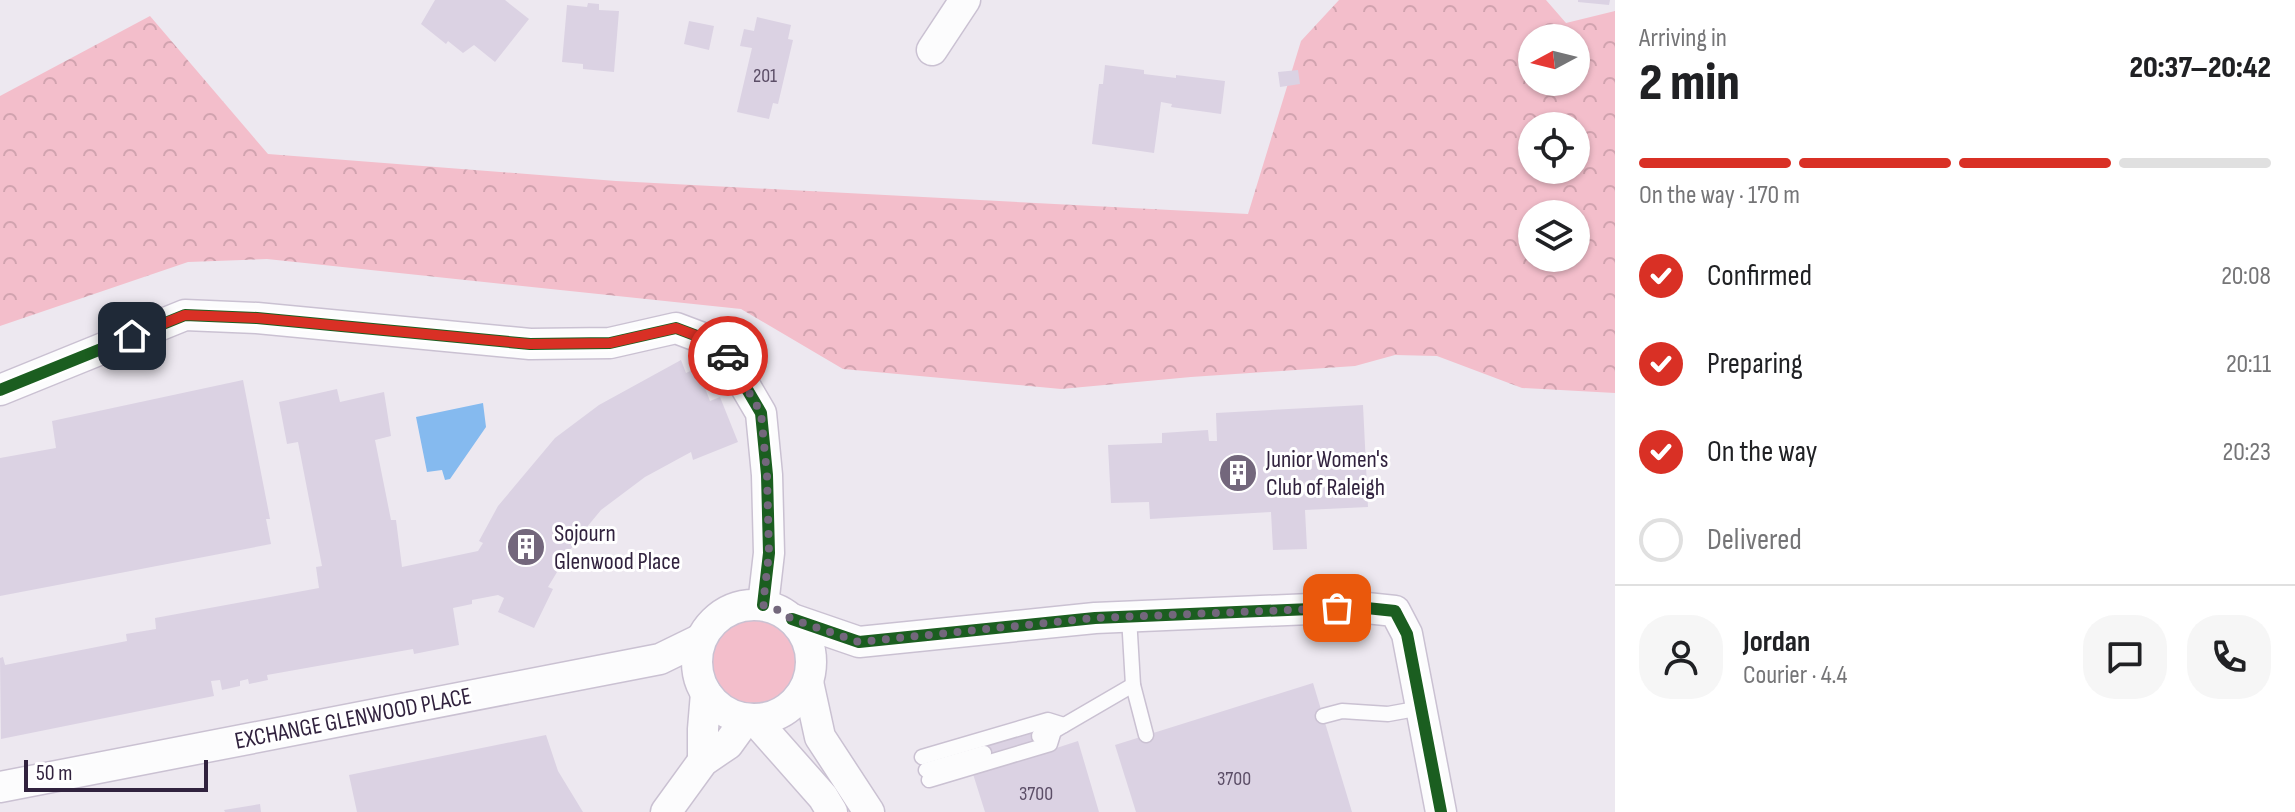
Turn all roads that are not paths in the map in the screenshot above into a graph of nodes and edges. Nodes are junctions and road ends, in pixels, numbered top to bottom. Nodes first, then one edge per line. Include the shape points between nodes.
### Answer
1 (965, 0) edge
2 (932, 50) dead end
3 (0, 390) edge
4 (763, 605) junction
5 (1129, 617) junction
6 (792, 619) junction
7 (701, 639) junction
8 (859, 642) junction
9 (660, 659) junction
10 (809, 678) junction
11 (1133, 685) junction
12 (703, 686) junction
13 (1421, 708) junction
14 (1323, 716) dead end
15 (750, 719) junction
16 (1052, 731) junction
17 (1146, 735) dead end
18 (984, 753) dead end
19 (703, 761) junction
20 (926, 769) junction
21 (0, 787) edge
22 (666, 812) edge
23 (832, 812) edge
24 (869, 812) edge
25 (1441, 812) edge

1 - 2 street
3 - 4 street via 185,315 530,344 610,343 676,328 721,345 761,413 769,553
4 - 6 street
4 - 7 street via 726,611
5 - 8 street
5 - 11 lane
5 - 13 street via 1357,607 1395,611 1407,634
6 - 8 street
6 - 10 street via 808,644
7 - 9 street, EXCHANGE GLENWOOD PLACE
7 - 12 street via 697,657
8 - 10 street
9 - 12 street
9 - 21 street, EXCHANGE GLENWOOD PLACE
10 - 15 street via 787,709
10 - 24 street via 820,737
11 - 16 lane
11 - 17 lane
12 - 15 street via 717,705
12 - 19 street
13 - 14 lane
13 - 25 street
15 - 19 street
15 - 23 street
16 - 20 lane via 1050,744
16 - 20 lane via 1048,720
18 - 20 lane
19 - 22 street

